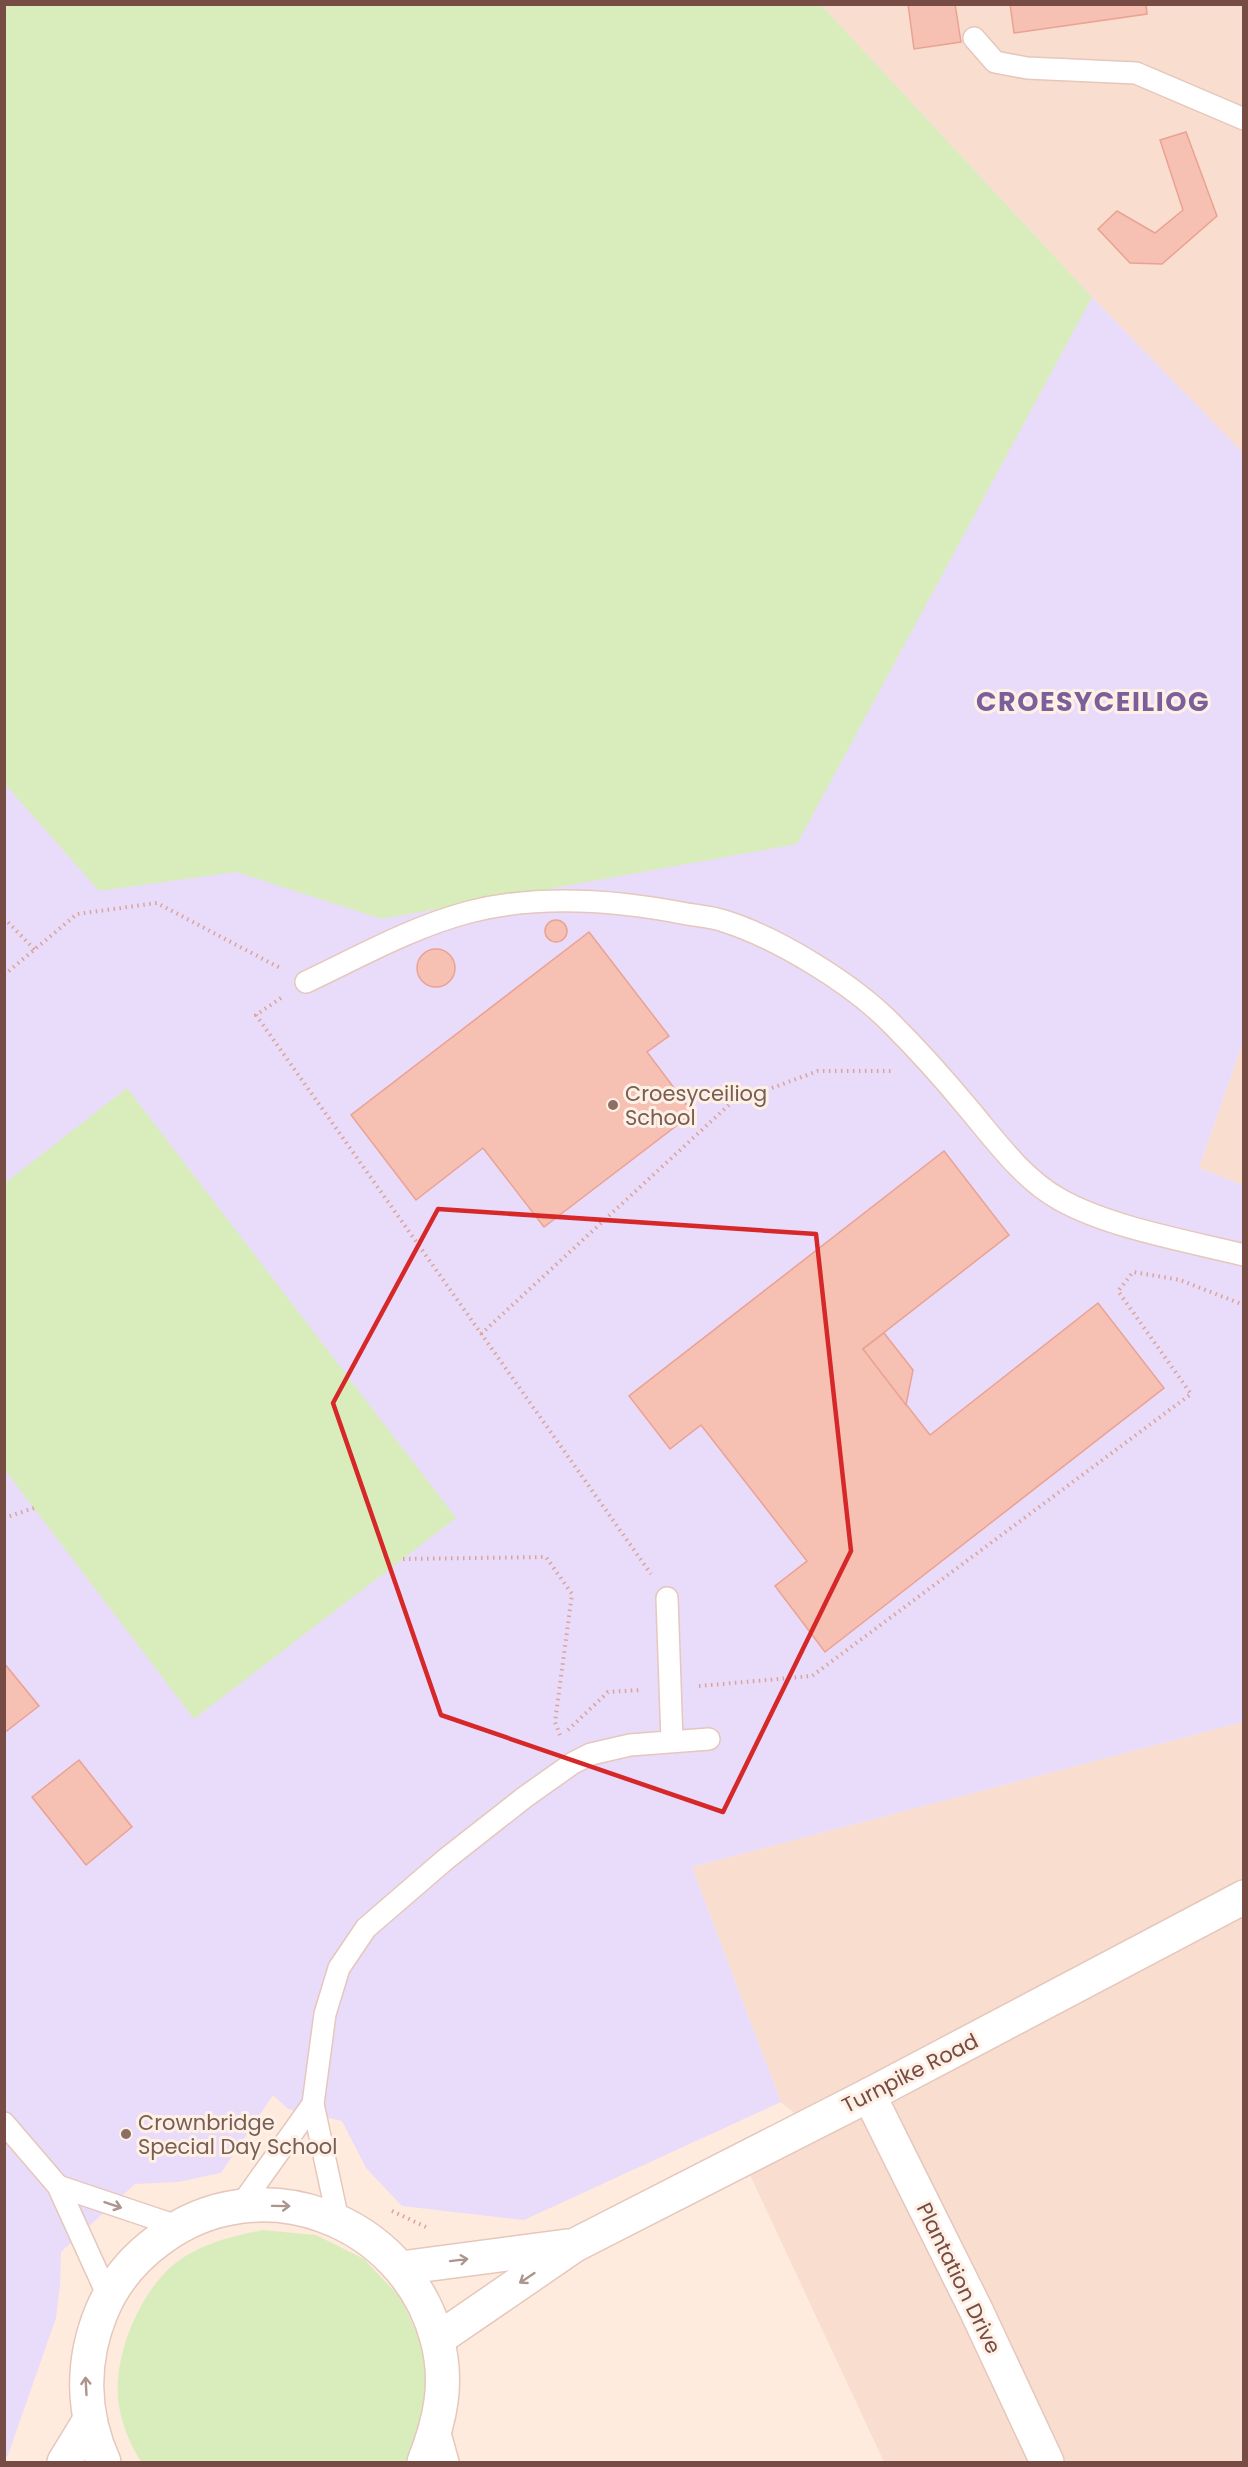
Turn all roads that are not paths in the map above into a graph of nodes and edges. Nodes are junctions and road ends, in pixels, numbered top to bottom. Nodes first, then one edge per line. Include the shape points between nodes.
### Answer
1 (974, 38) dead end
2 (1244, 119) edge
3 (306, 982) road end
4 (1244, 1255) edge
5 (667, 1598) road end
6 (709, 1739) dead end
7 (672, 1741) junction
8 (1244, 1897) edge
9 (869, 2095) junction
10 (313, 2104) junction
11 (4, 2123) edge
12 (58, 2186) junction
13 (241, 2205) junction
14 (338, 2220) junction
15 (177, 2226) junction
16 (575, 2245) junction
17 (401, 2268) junction
18 (108, 2296) junction
19 (438, 2339) junction
20 (89, 2421) junction
21 (438, 2425) junction
22 (64, 2463) edge
23 (104, 2463) edge
24 (424, 2463) edge
25 (448, 2463) edge
26 (1047, 2463) edge

1 - 2 lane via 995,62 1027,68 1136,73
3 - 4 lane via 423,926 470,912 541,900 611,903 724,921 780,945 884,1015 1014,1161 1034,1182 1058,1198 1141,1229
5 - 7 lane
6 - 7 lane
7 - 10 lane via 610,1748 573,1763 446,1859 366,1928 339,1968 325,2014
8 - 9 street, Turnpike Road
9 - 16 street, Turnpike Road
9 - 26 street, Plantation Drive
10 - 13 lane
10 - 14 lane
11 - 12 lane
12 -> 15 lane
12 - 18 lane
13 -> 14 street via 290,2206
13 - 15 street
14 - 17 street via 372,2240
15 - 18 street via 137,2256
17 -> 16 street, Turnpike Road
16 -> 19 street, Turnpike Road
17 - 19 street via 423,2301
20 -> 18 street via 85,2378 92,2336
19 - 21 street via 443,2382
20 - 22 street
20 - 23 street
21 - 24 street
21 - 25 lane

